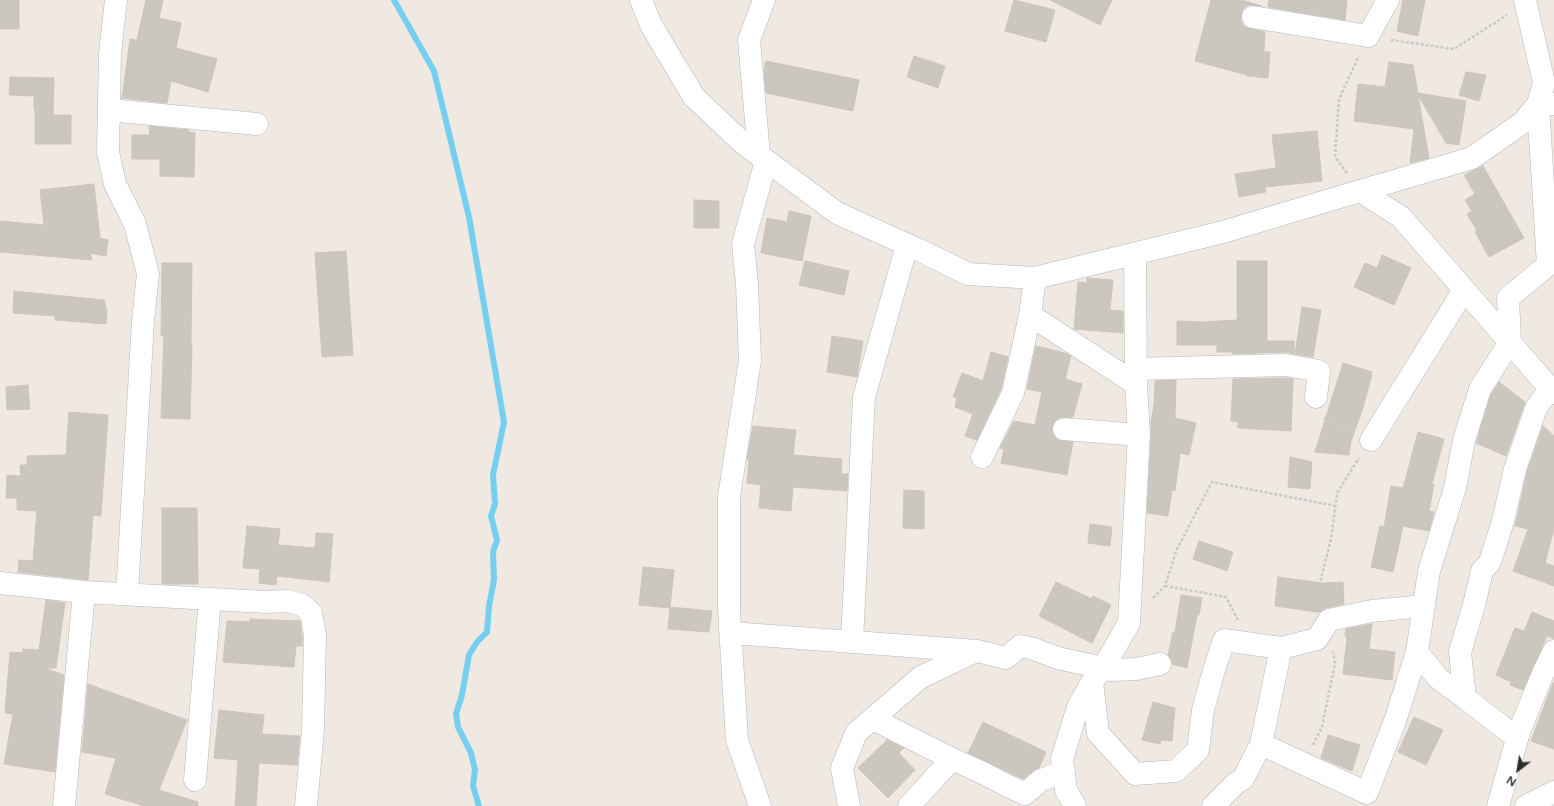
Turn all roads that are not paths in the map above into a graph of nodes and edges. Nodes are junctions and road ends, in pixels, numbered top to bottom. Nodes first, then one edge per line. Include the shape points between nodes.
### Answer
1 (116, 0) edge
2 (641, 0) edge
3 (764, 0) edge
4 (1388, 0) edge
5 (1525, 2) edge
6 (1253, 17) dead end
7 (1546, 104) edge
8 (109, 110) junction
9 (257, 124) dead end
10 (762, 158) junction
11 (1360, 191) junction
12 (907, 245) junction
13 (1135, 254) junction
14 (1035, 278) junction
15 (1464, 290) junction
16 (1030, 315) junction
17 (1510, 342) junction
18 (1136, 376) junction
19 (1553, 390) edge
20 (1316, 397) road end
21 (1064, 429) dead end
22 (1139, 435) junction
23 (1371, 440) road end
24 (982, 457) dead end
25 (0, 583) edge
26 (84, 592) junction
27 (127, 594) junction
28 (210, 599) junction
29 (1424, 606) junction
30 (731, 633) junction
31 (852, 642) junction
32 (1281, 648) junction
33 (977, 651) junction
34 (1554, 651) edge
35 (1417, 652) junction
36 (1160, 664) dead end
37 (1098, 675) junction
38 (1546, 691) edge
39 (1465, 698) junction
40 (873, 719) junction
41 (1518, 738) junction
42 (1261, 744) junction
43 (952, 759) junction
44 (1064, 772) junction
45 (195, 780) dead end
46 (1554, 792) edge
47 (1373, 799) edge
48 (1021, 800) edge
49 (64, 806) edge
50 (306, 806) edge
51 (760, 806) edge
52 (849, 806) edge
53 (909, 806) edge
54 (1075, 806) edge
55 (1214, 806) edge
56 (1498, 806) edge
57 (1526, 806) edge

1 - 8 street via 110,54
2 - 10 street via 651,25 694,97
3 - 10 street via 749,40
4 - 6 street via 1368,36
5 - 7 street via 1544,83
7 - 11 street via 1472,158
7 - 17 street via 1548,265 1508,298
8 - 9 street
8 - 27 street via 108,152 115,184 135,224 148,274
10 - 12 street via 837,213
10 - 30 street via 743,244 750,360 729,497
11 - 13 street via 1223,232
11 - 15 street via 1401,217
12 - 14 street via 968,274
12 - 31 street via 864,397
13 - 14 street
13 - 18 street
14 - 16 street
15 - 17 street
15 - 23 street
16 - 18 street
16 - 24 street via 1013,393
17 - 19 street
17 - 29 street via 1480,390 1464,440 1455,488 1430,572
18 - 20 street via 1286,365 1319,371
18 - 22 street
19 - 39 street via 1536,408 1515,468 1490,562 1482,571 1460,652
21 - 22 street
22 - 37 street via 1129,622
25 - 26 street
26 - 27 street
26 - 49 street
27 - 28 street
28 - 45 street
28 - 50 street via 287,601 302,605 311,613 315,635 313,730
29 - 32 street via 1372,611 1329,620 1317,639
29 - 35 street
30 - 31 street
30 - 51 street via 737,740
31 - 33 street
32 - 37 street via 1224,640 1203,710 1198,750 1176,771 1135,774 1098,732
32 - 42 street
33 - 37 street via 1006,658 1020,646 1032,648
33 - 40 street via 921,678
34 - 38 street
35 - 39 street via 1438,678
35 - 47 street
36 - 37 street via 1136,669 1111,670
37 - 44 street via 1078,707 1062,759
38 - 41 street
39 - 41 street
40 - 43 street
40 - 52 street via 856,733 842,768
41 - 56 street
42 - 47 street
42 - 55 street via 1243,779
43 - 48 street via 981,772
43 - 53 street
44 - 48 street via 1041,780
44 - 54 street via 1066,790
46 - 57 street

